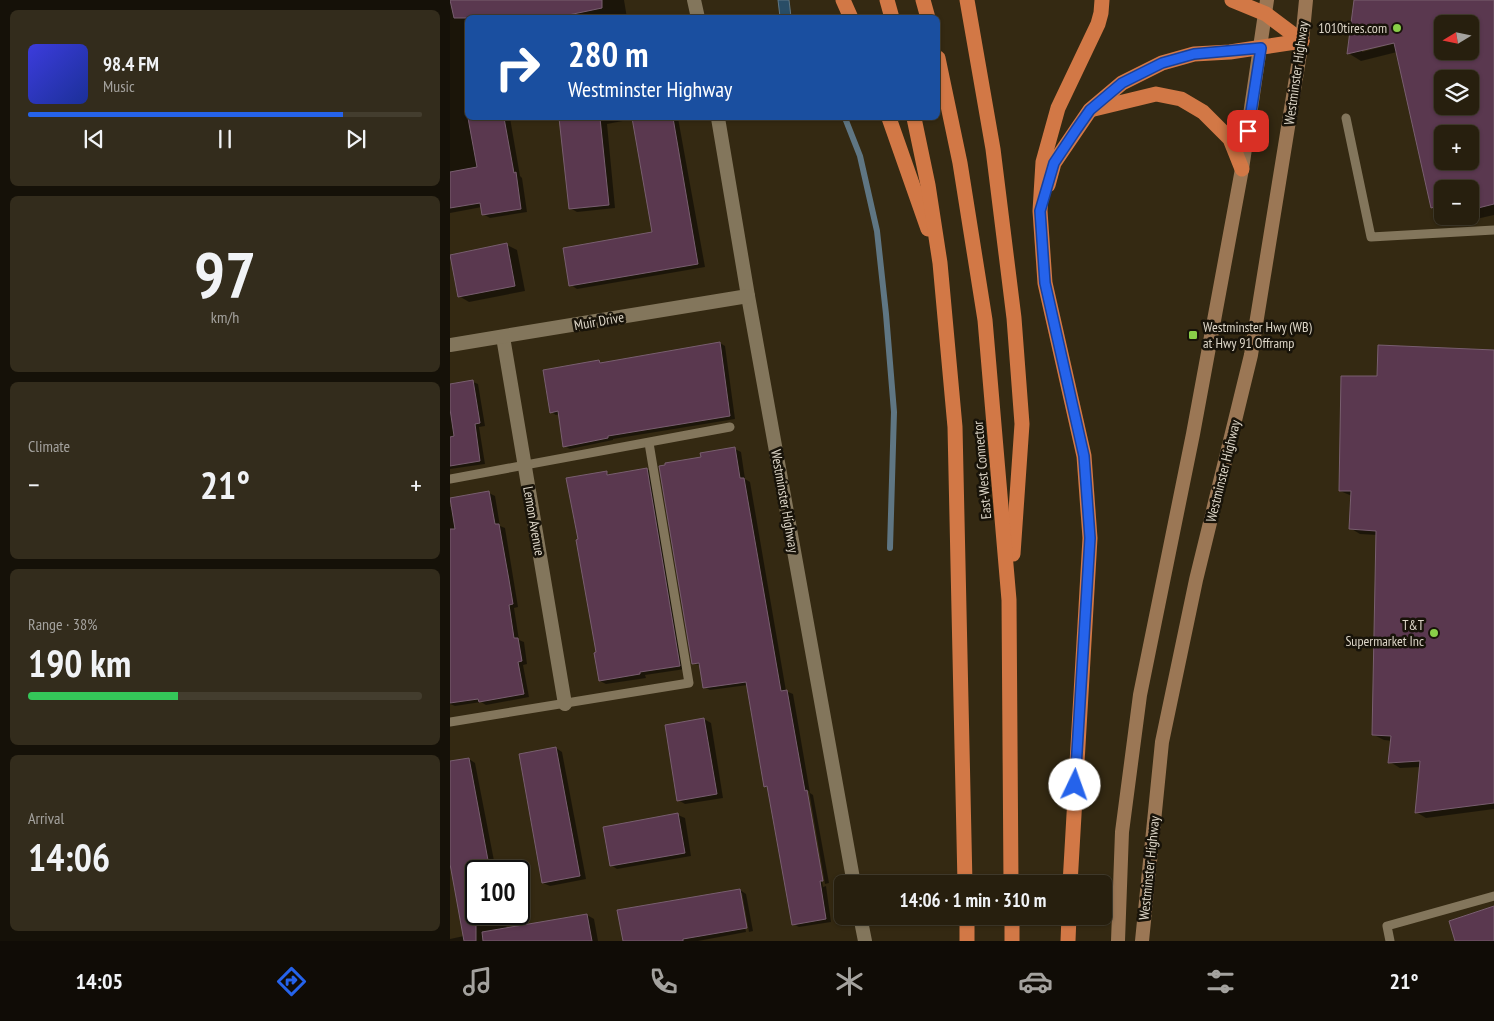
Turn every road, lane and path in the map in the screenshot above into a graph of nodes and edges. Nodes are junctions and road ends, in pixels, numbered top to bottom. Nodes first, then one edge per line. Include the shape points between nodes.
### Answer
1 (694, 0) edge
2 (844, 0) edge
3 (887, 0) edge
4 (923, 0) edge
5 (967, 0) edge
6 (1102, 0) edge
7 (1232, 0) edge
8 (1306, 0) edge
9 (1266, 7) edge
10 (697, 15) edge
11 (850, 15) edge
12 (891, 15) edge
13 (927, 15) edge
14 (1302, 41) junction
15 (1261, 48) junction
16 (940, 68) edge
17 (1090, 110) junction
18 (1346, 118) dead end
19 (718, 120) edge
20 (890, 120) edge
21 (914, 120) edge
22 (1242, 170) junction
23 (1040, 211) junction
24 (1494, 230) edge
25 (940, 263) junction
26 (748, 296) junction
27 (503, 338) junction
28 (450, 346) edge
29 (730, 427) dead end
30 (650, 443) junction
31 (525, 465) junction
32 (450, 479) edge
33 (1009, 600) junction
34 (565, 704) junction
35 (450, 722) edge
36 (852, 875) edge
37 (965, 875) edge
38 (1012, 875) edge
39 (1071, 875) edge
40 (1494, 896) edge
41 (861, 925) edge
42 (966, 925) edge
43 (1012, 925) edge
44 (1069, 925) edge
45 (1142, 937) edge
46 (864, 941) edge
47 (967, 941) edge
48 (1012, 941) edge
49 (1068, 941) edge
50 (1118, 941) edge
51 (1155, 941) edge
52 (1390, 941) edge

1 - 10 street
2 - 11 highway
3 - 12 highway
4 - 13 highway
5 - 33 highway via 993,149 1014,318 1022,415
6 - 23 highway via 1098,24 1058,108 1043,162
7 - 9 highway
8 - 14 main road, Westminster Highway
9 - 14 highway
9 - 15 main road, Westminster Highway
14 - 15 highway
14 - 45 main road, Westminster Highway via 1251,355 1196,580 1162,742
15 - 17 highway via 1194,54 1162,63 1122,83
15 - 22 main road, Westminster Highway
16 - 33 highway, East-West Connector via 960,163 985,320
17 - 22 highway via 1156,94 1181,99 1203,112 1230,139
17 - 23 highway via 1054,163
18 - 24 lane via 1371,237
19 - 26 street, Westminster Highway
20 - 25 highway
21 - 25 highway, East-West Connector
22 - 50 main road, Westminster Highway via 1140,695 1122,832
23 - 39 highway via 1045,283 1084,456 1090,538
25 - 37 highway, East-West Connector via 955,427
26 - 27 street, Muir Drive
26 - 36 street, Westminster Highway
27 - 28 street, Muir Drive
27 - 31 street, Lemon Avenue
29 - 30 lane
30 - 31 lane
30 - 34 lane via 689,683
31 - 32 lane
31 - 34 street, Lemon Avenue
33 - 38 highway, East-West Connector
34 - 35 lane
40 - 52 lane via 1387,926
41 - 46 street
42 - 47 highway
43 - 48 highway
44 - 49 highway
45 - 51 main road

